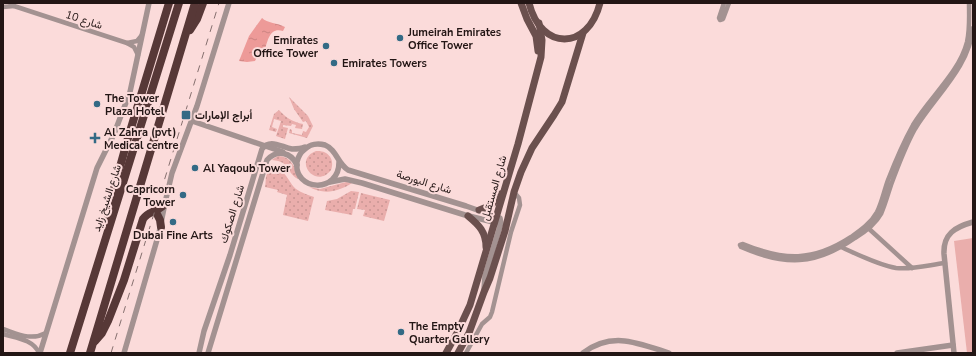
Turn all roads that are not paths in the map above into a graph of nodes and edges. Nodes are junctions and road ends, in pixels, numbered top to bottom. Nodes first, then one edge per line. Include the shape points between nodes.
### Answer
1 (149, 3) edge
2 (169, 3) edge
3 (179, 3) edge
4 (195, 3) edge
5 (203, 3) edge
6 (229, 3) edge
7 (521, 3) edge
8 (529, 3) edge
9 (600, 3) edge
10 (724, 3) edge
11 (729, 3) edge
12 (969, 3) edge
13 (12, 4) edge
14 (3, 7) edge
15 (539, 24) junction
16 (973, 28) edge
17 (186, 33) junction
18 (583, 33) junction
19 (142, 35) junction
20 (127, 43) junction
21 (138, 57) junction
22 (535, 79) junction
23 (192, 121) junction
24 (253, 141) junction
25 (265, 145) junction
26 (308, 147) junction
27 (284, 153) junction
28 (260, 156) junction
29 (339, 161) junction
30 (297, 166) junction
31 (330, 182) junction
32 (504, 188) junction
33 (514, 192) junction
34 (165, 203) junction
35 (155, 210) junction
36 (479, 210) junction
37 (468, 216) junction
38 (877, 217) junction
39 (500, 221) junction
40 (973, 222) edge
41 (161, 227) junction
42 (868, 227) junction
43 (107, 234) junction
44 (836, 245) junction
45 (841, 248) junction
46 (486, 251) junction
47 (945, 263) junction
48 (912, 268) junction
49 (216, 297) junction
50 (470, 304) junction
51 (460, 313) dead end
52 (220, 316) junction
53 (3, 329) edge
54 (3, 334) edge
55 (46, 334) junction
56 (202, 341) junction
57 (93, 343) junction
58 (953, 345) junction
59 (208, 352) edge
60 (39, 353) edge
61 (70, 353) edge
62 (90, 353) edge
63 (124, 353) edge
64 (199, 353) edge
65 (446, 353) edge
66 (458, 353) edge
67 (466, 353) edge
68 (583, 353) edge
69 (669, 353) edge
70 (898, 353) edge
71 (954, 353) edge

1 - 19 street
2 - 43 highway via 113,192
3 - 43 highway, شارع الشيخ زايد
4 - 17 highway
5 - 17 highway via 197,19
6 - 23 street
7 - 22 main road via 537,40
8 - 15 main road
9 - 18 main road, شارع المستقبل via 594,19
10 - 11 street via 720,20 723,19
12 - 38 street via 968,35 962,56 918,116 908,134 892,169
13 - 14 street, شارع 10
13 - 20 street, شارع 10
15 - 18 main road via 546,33 557,38 570,39
15 - 22 main road, شارع المستقبل via 542,51
16 - 38 street via 964,60 909,141 883,209
17 - 57 highway
18 - 33 main road, شارع المستقبل via 562,102 529,155
19 - 20 street via 137,41
19 - 21 street
20 - 21 street
21 - 55 street via 130,92 94,176
22 - 32 main road, شارع المستقبل
23 - 24 street
23 - 34 street via 176,163
24 - 25 street
24 - 28 street
25 - 26 street via 274,143 295,149
25 - 27 street
25 - 28 street, شارع الصكوك
26 - 29 street via 316,144 326,145
26 - 30 street via 300,155
27 - 30 street via 293,158
27 - 52 street, شارع الصكوك via 272,155 266,164
28 - 49 street, شارع الصكوك
29 - 31 street via 338,173
29 - 36 street, شارع البورصة via 351,171
30 - 31 street via 300,176 307,183 321,186
31 - 37 street, شارع البورصة via 345,179
32 - 36 main road via 494,204
32 - 39 main road, شارع المستقبل
33 - 39 main road, شارع المستقبل
33 - 67 street via 519,198 520,205 492,312 482,324
34 - 35 highway
34 - 41 street
35 - 41 highway
35 - 57 highway via 147,214 142,222 108,322
36 - 39 street, شارع البورصة
37 - 39 street, شارع البورصة
37 - 46 main road via 482,229 486,238
38 - 42 street
39 - 46 main road, شارع المستقبل
39 - 66 main road, شارع المستقبل via 492,272 469,333
40 - 47 street via 958,227 948,236 944,245
41 - 63 street
42 - 44 street
42 - 45 street
42 - 48 street
43 - 61 highway, شارع الشيخ زايد
44 - 45 street
44 - 45 street via 818,253 790,257 770,254 743,244 740,248 788,260 818,257
45 - 48 street via 886,266
46 - 50 main road, شارع المستقبل
47 - 48 street
47 - 58 street
49 - 52 street via 210,326 213,326
49 - 56 street, شارع الصكوك
50 - 51 main road
50 - 65 main road, شارع المستقبل
52 - 59 street, شارع الصكوك
53 - 55 street via 31,337
54 - 60 street via 30,342
55 - 60 street
56 - 59 street via 206,335 210,336
56 - 64 street, شارع الصكوك
57 - 62 highway
58 - 70 street
58 - 71 street
68 - 69 street via 601,343 622,340

